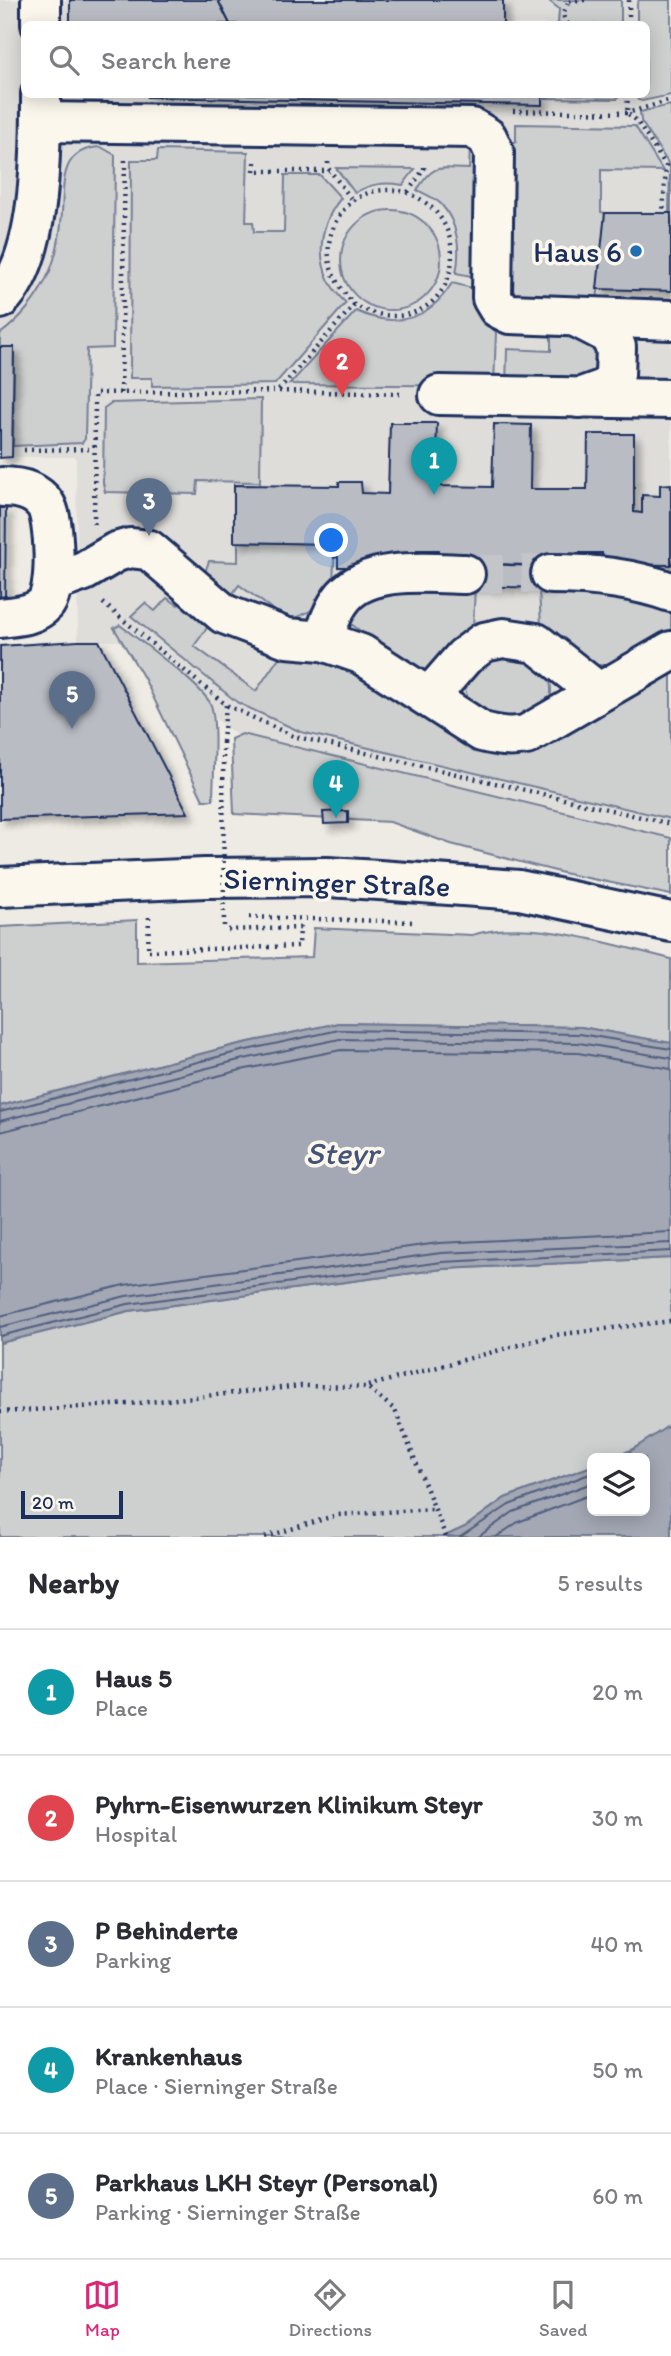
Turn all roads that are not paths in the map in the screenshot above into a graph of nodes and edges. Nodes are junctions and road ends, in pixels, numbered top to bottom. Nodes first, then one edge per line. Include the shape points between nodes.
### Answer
1 (41, 0) edge
2 (41, 21) edge
3 (41, 108) edge
4 (0, 299) edge
5 (576, 317) junction
6 (671, 320) edge
7 (439, 396) road end
8 (579, 398) junction
9 (671, 399) edge
10 (2, 487) dead end
11 (77, 573) junction
12 (466, 574) tunnel mouth
13 (551, 574) tunnel mouth
14 (671, 592) edge
15 (0, 618) edge
16 (323, 641) junction
17 (671, 651) edge
18 (598, 692) junction
19 (430, 696) junction
20 (0, 887) edge
21 (671, 922) edge

1 - 2 main road
3 - 4 main road via 35,216 20,270
3 - 5 main road via 125,123 472,128 487,136 494,152 492,298 510,314
5 - 6 main road
5 - 8 main road via 607,333 616,347 615,375 607,388
7 - 8 main road
8 - 9 main road
10 - 11 main road via 33,493 44,504
11 - 15 main road via 30,614
11 - 16 main road via 116,552 149,550 224,614 287,638
12 - 16 main road via 392,574 354,587 335,609
13 - 14 main road via 617,577
16 - 19 main road via 361,654
17 - 18 main road
18 - 19 main road via 545,725 512,738 482,732
18 - 19 main road via 536,643 503,638 484,642 464,657
20 - 21 main road, Sierninger Straße via 229,877 366,879 519,890

